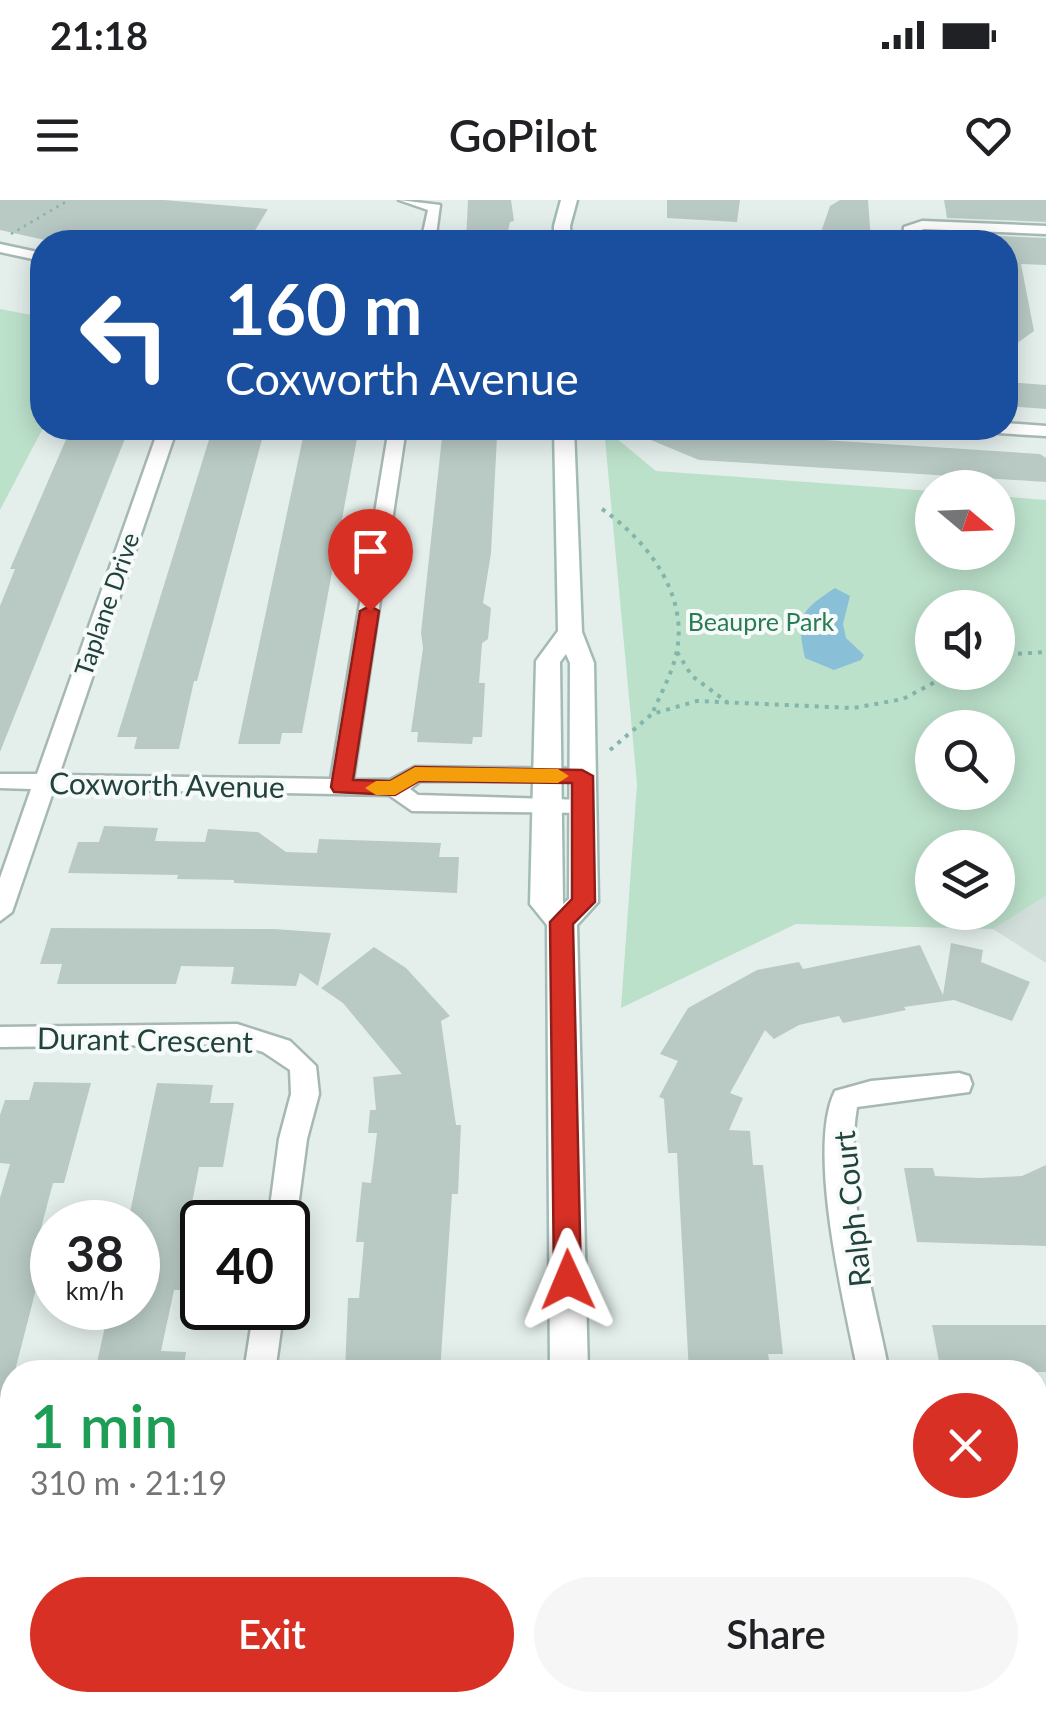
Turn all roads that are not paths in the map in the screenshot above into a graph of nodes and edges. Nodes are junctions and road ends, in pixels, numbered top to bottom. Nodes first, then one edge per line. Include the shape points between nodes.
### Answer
1 (406, 200) edge
2 (570, 200) edge
3 (430, 230) edge
4 (562, 230) edge
5 (910, 230) edge
6 (1046, 230) edge
7 (0, 244) edge
8 (30, 253) edge
9 (1018, 430) edge
10 (1046, 432) edge
11 (164, 440) edge
12 (396, 440) edge
13 (564, 440) edge
14 (570, 632) junction
15 (546, 776) junction
16 (582, 776) junction
17 (0, 780) edge
18 (44, 781) junction
19 (342, 787) junction
20 (395, 788) junction
21 (546, 806) junction
22 (584, 808) junction
23 (0, 912) edge
24 (562, 922) junction
25 (0, 1037) edge
26 (959, 1084) dead end
27 (285, 1200) edge
28 (267, 1330) edge
29 (262, 1360) edge
30 (570, 1360) edge
31 (871, 1360) edge

1 - 3 street via 435,208
2 - 4 street
5 - 6 street via 935,224
7 - 8 street
9 - 10 street
11 - 18 street, Taplane Drive
12 - 19 street
13 - 14 street
14 - 15 street via 548,662
14 - 16 street via 582,664
15 - 16 street, Coxworth Avenue
15 - 20 street, Coxworth Avenue via 415,774
15 - 21 street
16 - 22 street
17 - 18 street, Coxworth Avenue
18 - 19 street, Coxworth Avenue
18 - 23 street, Taplane Drive
19 - 20 street, Coxworth Avenue
20 - 21 street, Coxworth Avenue via 412,803
21 - 22 street, Coxworth Avenue
21 - 24 street via 544,904
22 - 24 street via 584,902
24 - 30 street
25 - 27 street, Durant Crescent via 237,1034 284,1048 303,1066 305,1094
26 - 31 street, Ralph Court via 846,1099 837,1127
28 - 29 street

